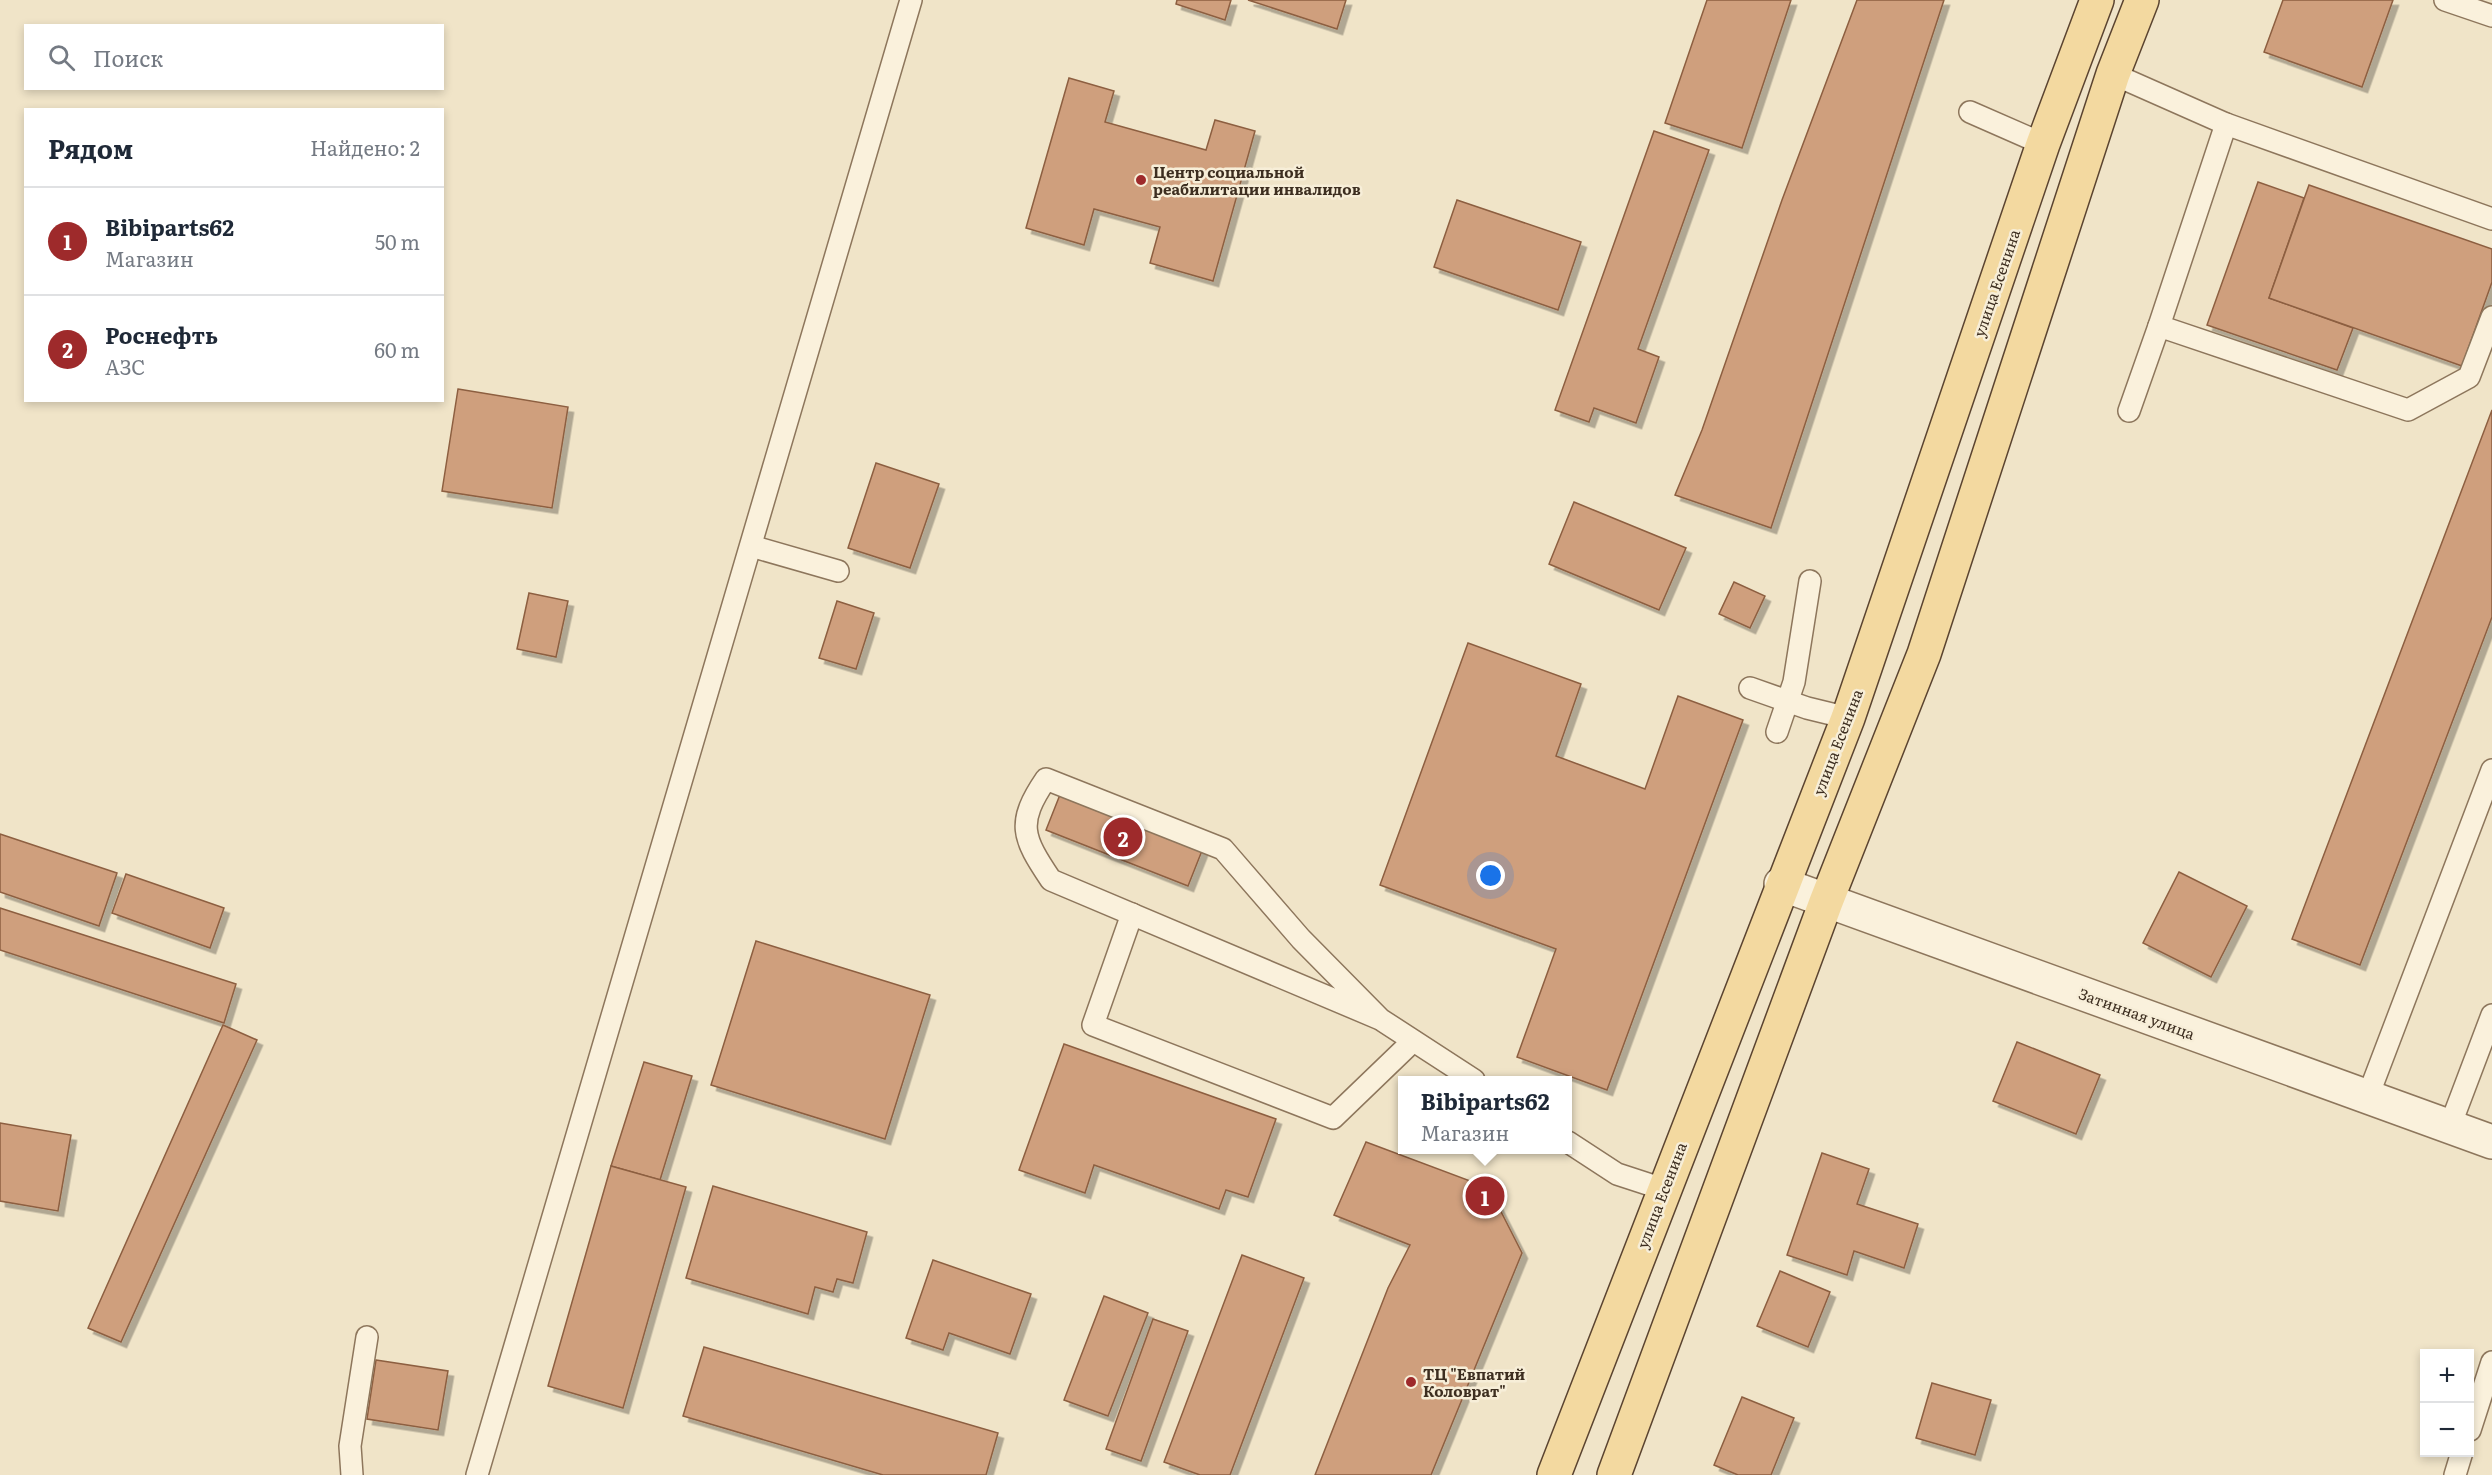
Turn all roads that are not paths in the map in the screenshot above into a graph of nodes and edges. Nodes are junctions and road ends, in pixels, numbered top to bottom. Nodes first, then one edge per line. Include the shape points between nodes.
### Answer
1 (911, 0) edge
2 (2097, 0) edge
3 (2142, 0) edge
4 (2445, 0) edge
5 (2492, 16) edge
6 (2113, 74) junction
7 (1970, 112) dead end
8 (2226, 124) junction
9 (2043, 144) junction
10 (2492, 219) edge
11 (2492, 317) edge
12 (2159, 326) junction
13 (2129, 411) dead end
14 (751, 546) junction
15 (838, 571) dead end
16 (1810, 581) dead end
17 (1750, 688) dead end
18 (1788, 701) junction
19 (1848, 718) junction
20 (1777, 732) dead end
21 (2492, 770) edge
22 (1781, 884) junction
23 (1826, 902) junction
24 (1132, 914) junction
25 (2492, 1015) edge
26 (1380, 1019) junction
27 (1413, 1041) junction
28 (1468, 1076) edge
29 (2368, 1096) junction
30 (2450, 1126) junction
31 (2492, 1142) edge
32 (1572, 1145) edge
33 (1663, 1189) junction
34 (367, 1337) dead end
35 (2492, 1362) edge
36 (2474, 1415) edge
37 (2460, 1457) edge
38 (352, 1475) edge
39 (477, 1475) edge
40 (1554, 1475) edge
41 (1614, 1475) edge
42 (2455, 1475) edge

1 - 14 lane
2 - 9 main road, улица Есенина
3 - 6 main road
4 - 5 lane
6 - 8 lane
6 - 23 main road via 1924,654
7 - 9 lane
8 - 10 lane
8 - 12 lane
9 - 19 main road, улица Есенина
11 - 12 lane via 2469,377 2408,410
12 - 13 lane
14 - 15 lane
14 - 39 lane
16 - 18 lane
17 - 18 lane
18 - 19 lane
18 - 20 lane
19 - 22 main road, улица Есенина
21 - 29 lane
22 - 23 street, Затинная улица
22 - 33 main road, улица Есенина
23 - 29 street, Затинная улица
23 - 41 main road
24 - 26 lane
24 - 26 lane via 1051,880 1035,855 1025,824 1029,803 1046,779 1223,849 1301,939
24 - 27 lane via 1093,1024 1333,1118
25 - 30 lane
26 - 27 lane
27 - 28 lane
29 - 30 street, Затинная улица
30 - 31 street, Затинная улица
32 - 33 lane via 1617,1174
33 - 40 main road, улица Есенина
34 - 38 lane via 350,1446
35 - 36 lane
37 - 42 lane

